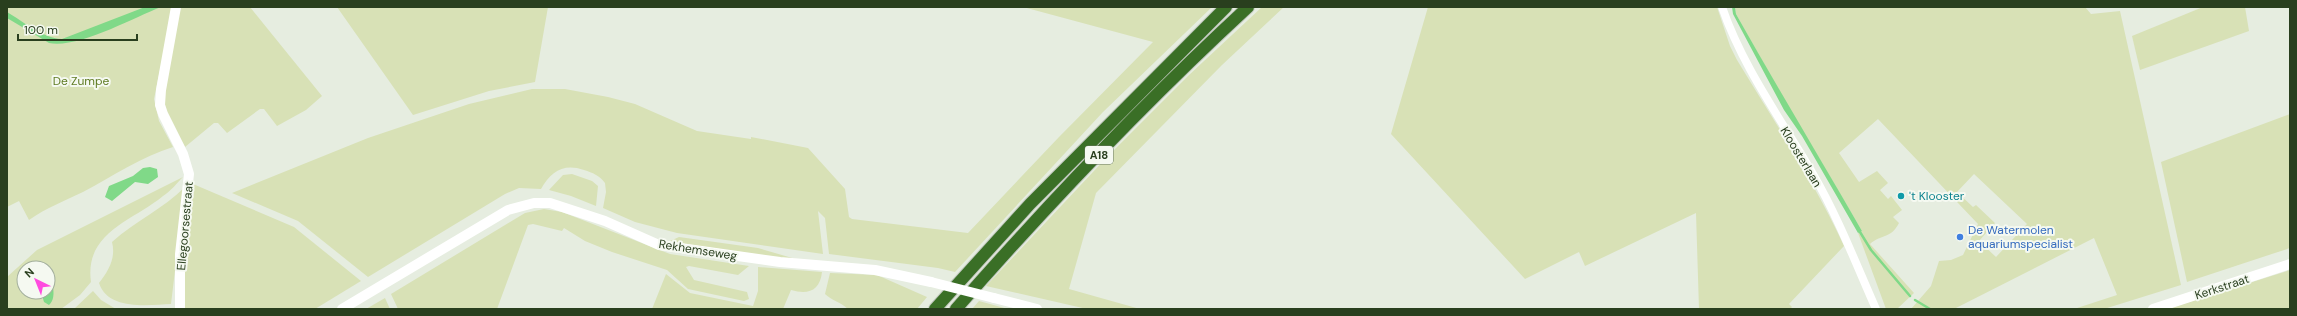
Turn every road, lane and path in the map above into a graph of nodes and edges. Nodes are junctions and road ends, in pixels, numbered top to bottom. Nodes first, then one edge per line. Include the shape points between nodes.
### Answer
1 (176, 7) edge
2 (1226, 7) edge
3 (1248, 7) edge
4 (1722, 7) edge
5 (2290, 264) edge
6 (180, 309) edge
7 (342, 309) edge
8 (935, 309) edge
9 (956, 309) edge
10 (1037, 309) edge
11 (1876, 309) edge
12 (2153, 309) edge

1 - 6 street, Ellegoorsestraat via 160,105 183,154 189,174 180,254
2 - 8 highway, A18 via 1030,204
3 - 9 highway, A18 via 1121,132
4 - 11 street, Kloosterlaan via 1731,33 1769,105 1813,175 1844,236
5 - 12 street, Kerkstraat
7 - 10 street, Rekhemseweg, bridge via 508,210 534,203 550,203 578,211 659,245 780,262 875,270

